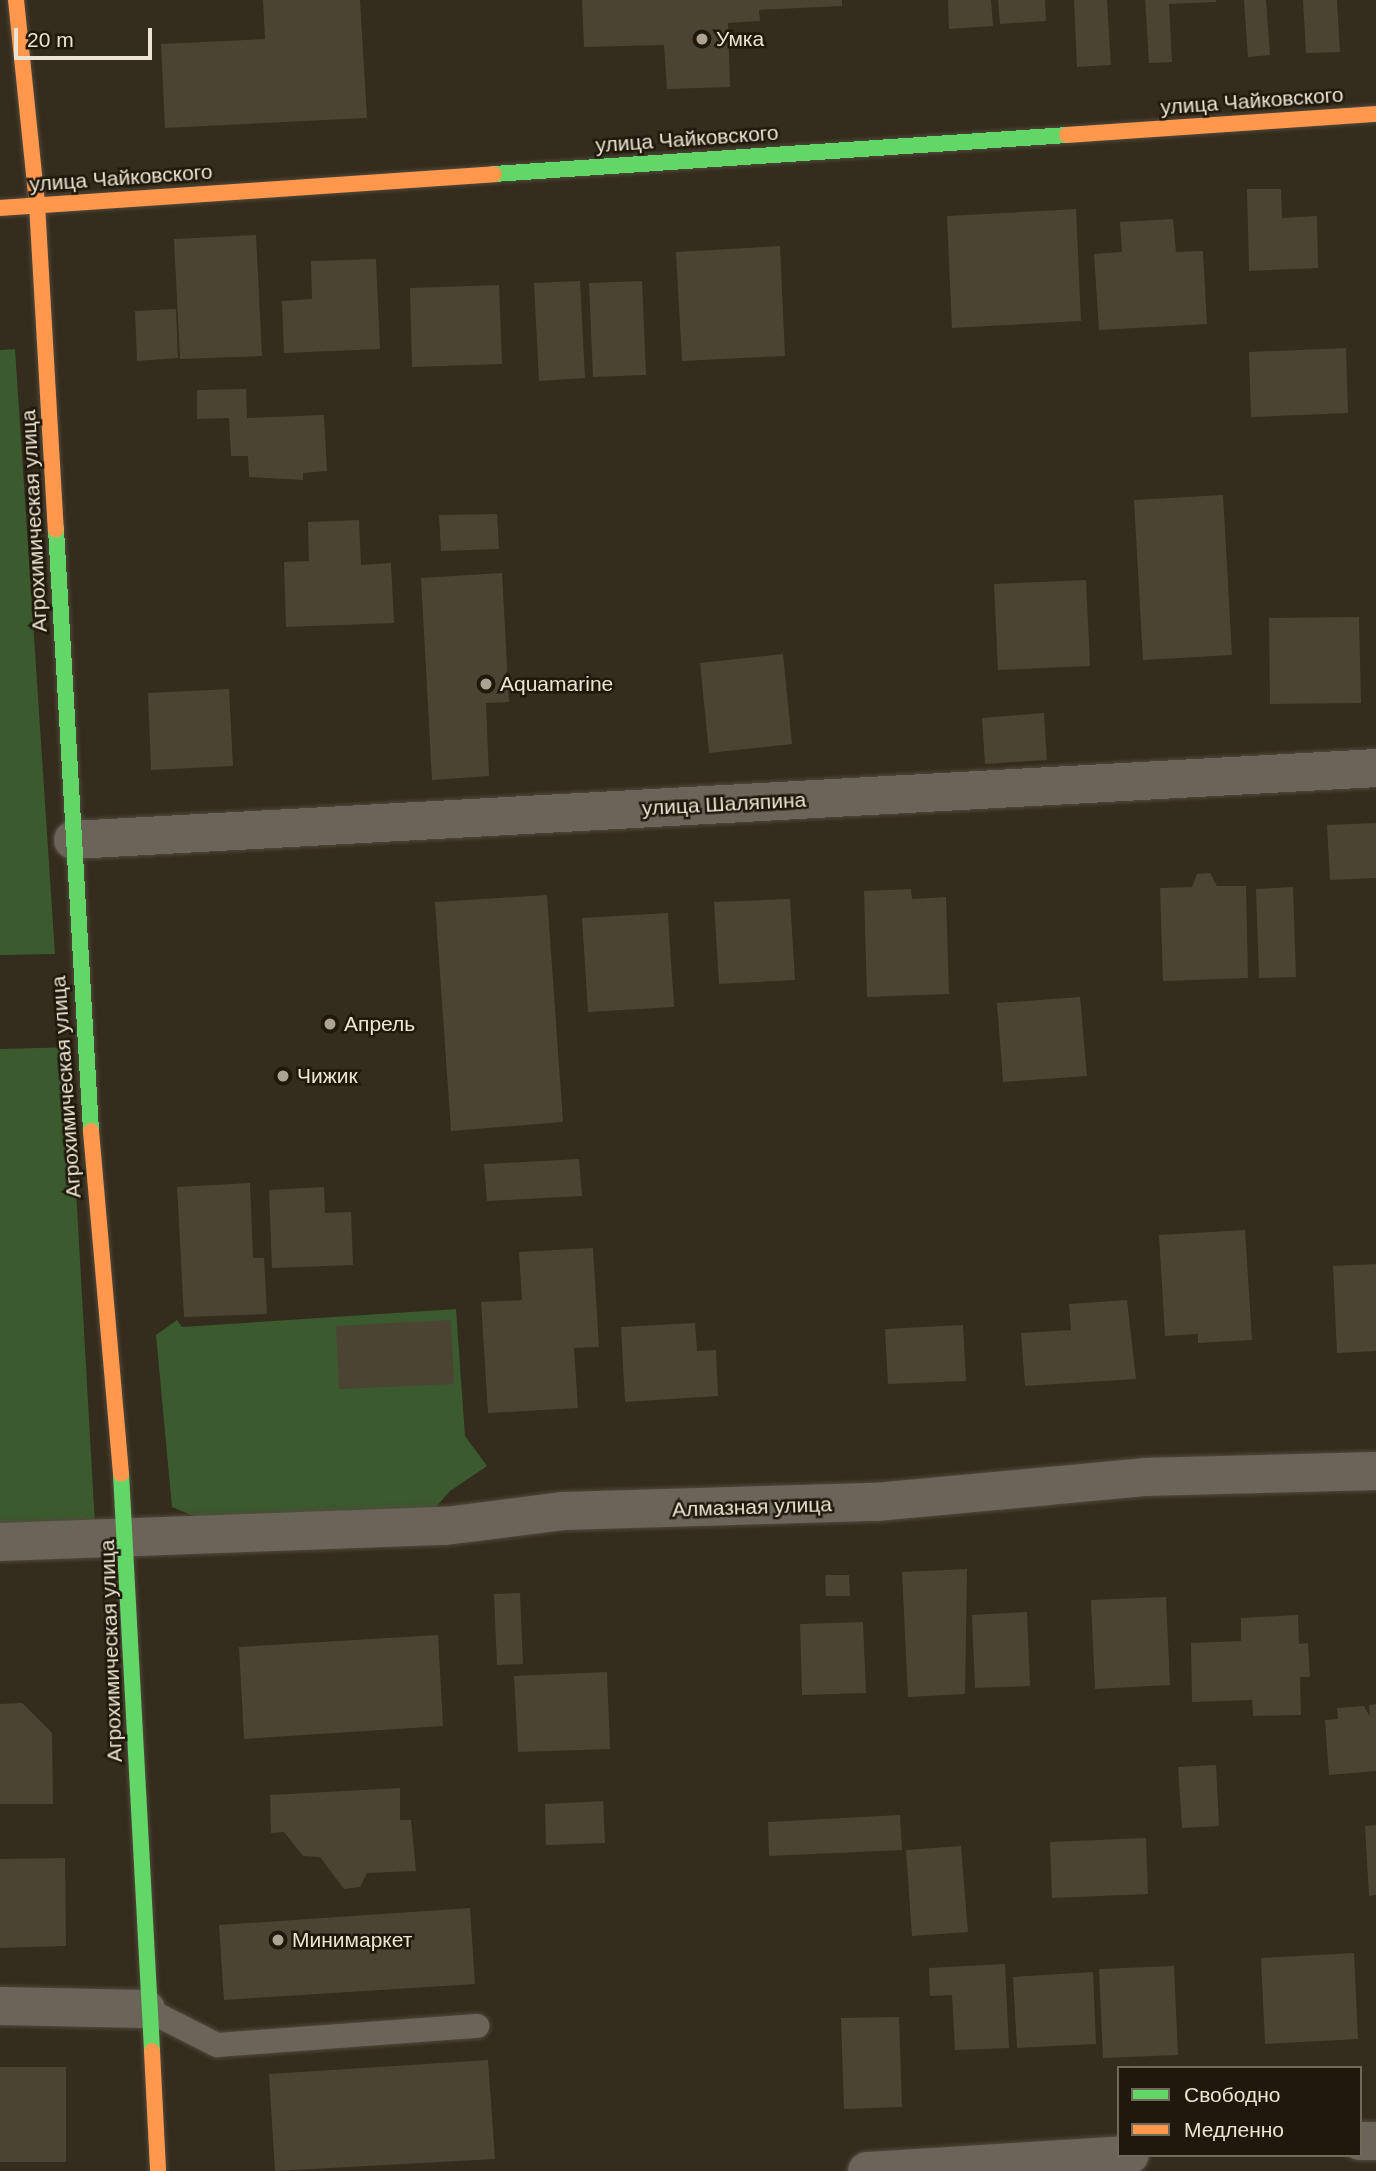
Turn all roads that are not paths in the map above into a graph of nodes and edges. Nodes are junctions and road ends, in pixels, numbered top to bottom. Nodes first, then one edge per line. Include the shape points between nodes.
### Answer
1 (16, 0) edge
2 (1376, 114) edge
3 (37, 204) junction
4 (0, 208) edge
5 (1376, 768) edge
6 (73, 840) junction
7 (1376, 1471) edge
8 (128, 1540) junction
9 (0, 1542) edge
10 (0, 2006) edge
11 (146, 2009) junction
12 (477, 2026) dead end
13 (1117, 2156) edge
14 (158, 2171) edge
15 (867, 2171) edge

1 - 3 street, Агрохимическая улица
2 - 3 street, улица Чайковского
3 - 4 street, улица Чайковского
3 - 6 street, Агрохимическая улица
5 - 6 street, улица Шаляпина
6 - 8 street, Агрохимическая улица via 98,1248
7 - 8 street, Алмазная улица via 1144,1477 876,1502 564,1511 445,1526
8 - 9 street, Алмазная улица
8 - 11 street, Агрохимическая улица
10 - 11 street
11 - 12 lane via 217,2045
11 - 14 street, Агрохимическая улица
13 - 15 street

